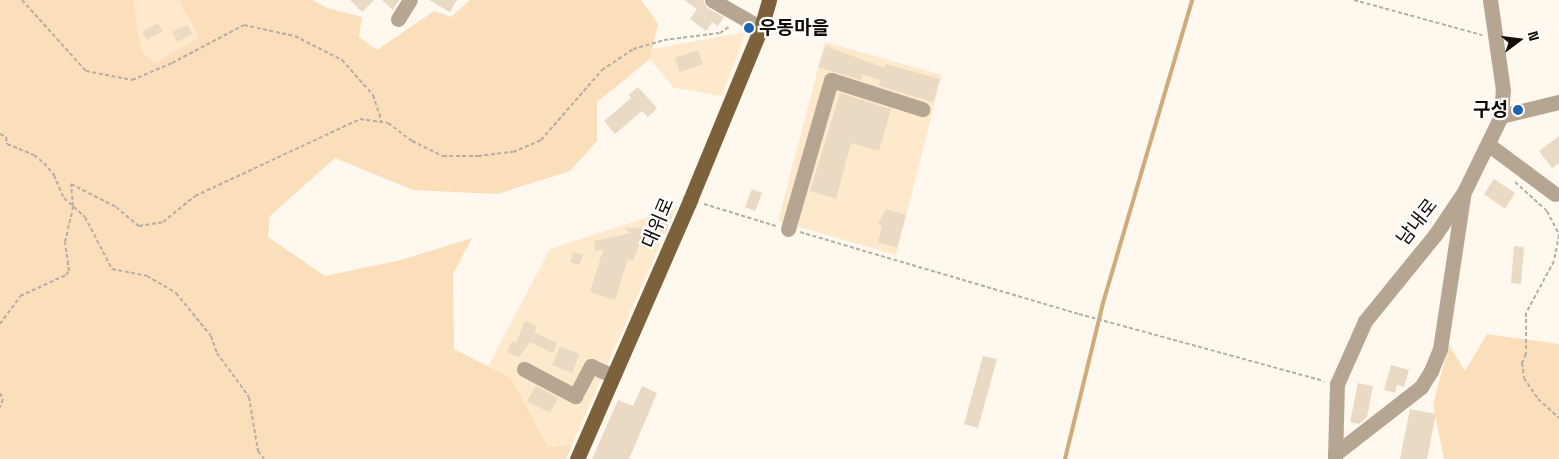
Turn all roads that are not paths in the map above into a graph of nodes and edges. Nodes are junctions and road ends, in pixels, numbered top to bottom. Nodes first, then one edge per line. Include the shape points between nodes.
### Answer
1 (410, 0) edge
2 (712, 0) edge
3 (769, 0) edge
4 (1490, 0) edge
5 (398, 19) dead end
6 (761, 28) junction
7 (1559, 102) edge
8 (922, 109) dead end
9 (1501, 116) junction
10 (1489, 145) junction
11 (1464, 192) junction
12 (1555, 194) dead end
13 (788, 229) road end
14 (524, 369) dead end
15 (613, 376) junction
16 (1335, 457) edge
17 (577, 459) edge

1 - 5 street
2 - 6 street
3 - 6 main road, 대위로
4 - 9 street, 남내로 via 1503,90
6 - 15 main road, 대위로
7 - 9 street
8 - 13 street via 831,80
9 - 10 street, 남내로
10 - 11 street, 남내로
10 - 12 street
11 - 16 street, 남내로 via 1435,235 1364,321 1338,384
11 - 16 street via 1440,349 1432,371 1421,387
14 - 15 street via 576,396 591,366
15 - 17 main road, 대위로

